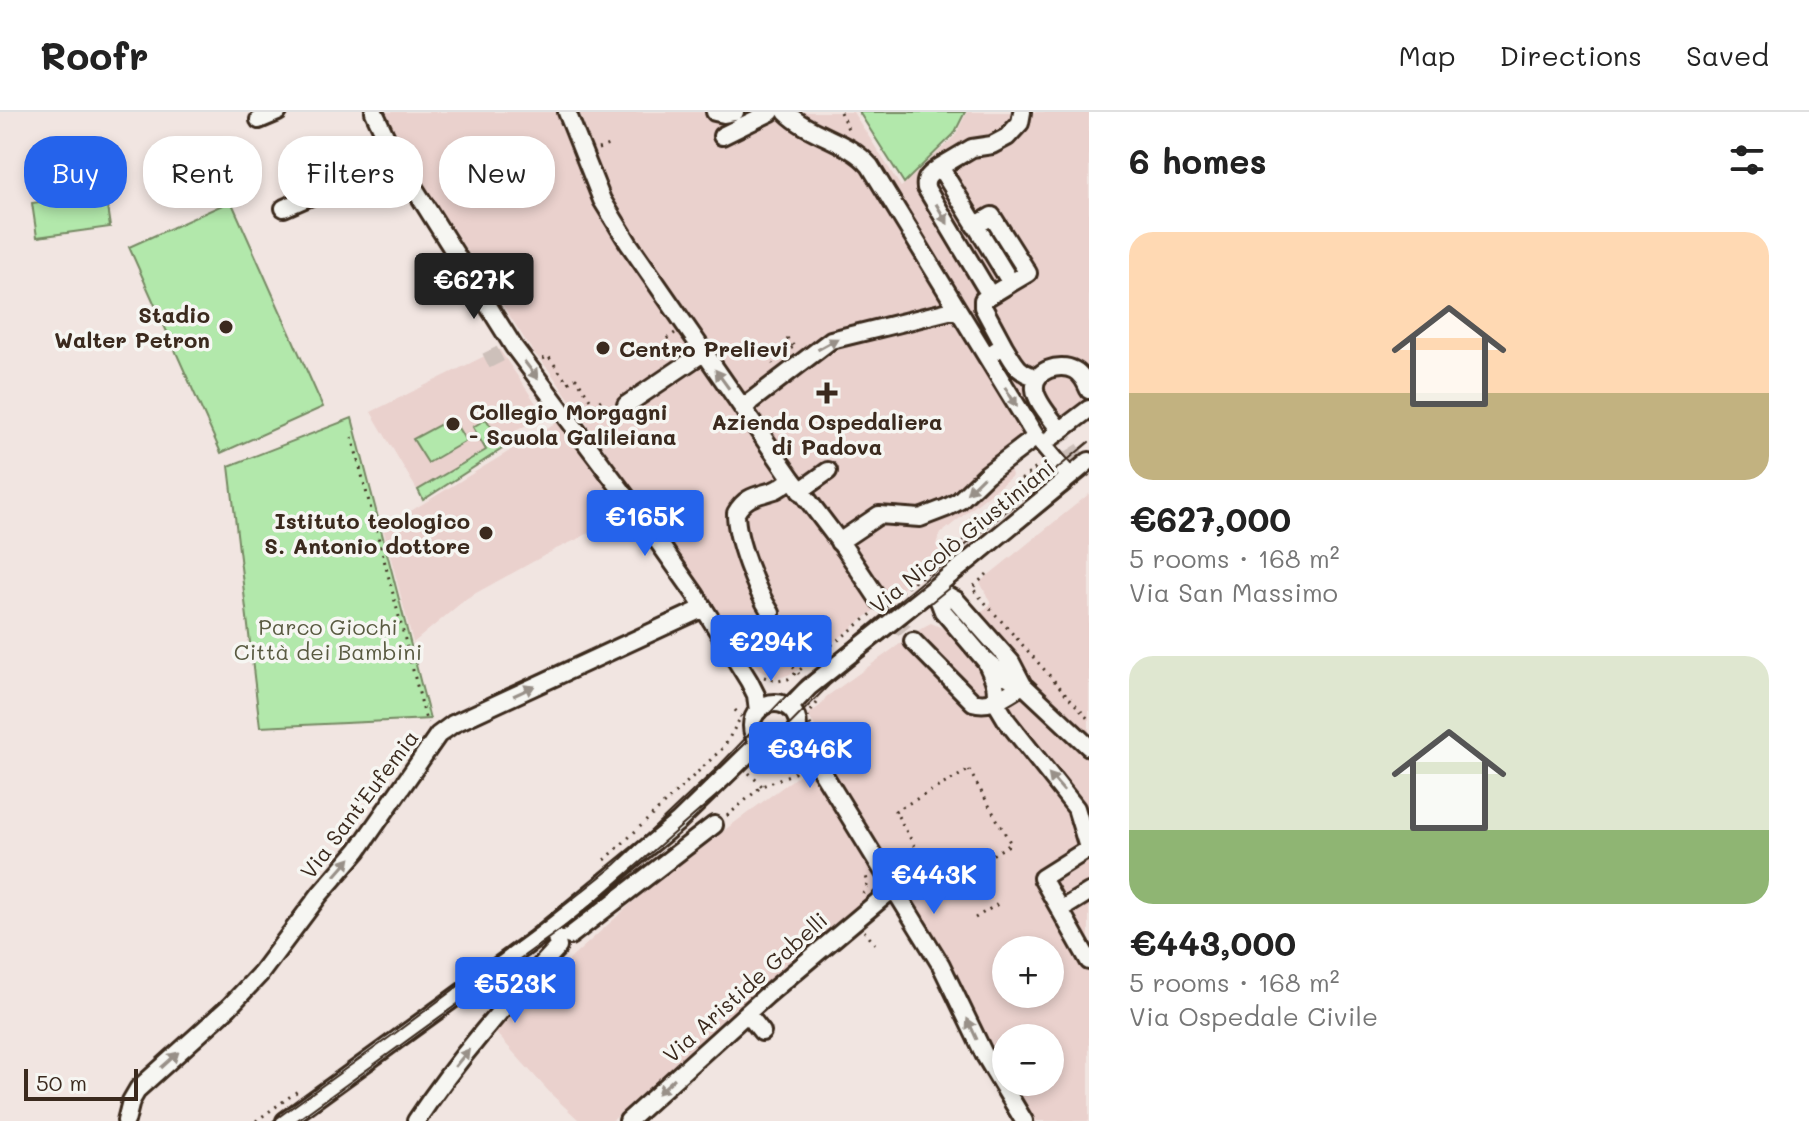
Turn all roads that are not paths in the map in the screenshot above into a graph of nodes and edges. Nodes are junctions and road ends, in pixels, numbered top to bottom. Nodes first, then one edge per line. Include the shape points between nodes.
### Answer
1 (278, 112) edge
2 (374, 112) edge
3 (568, 112) edge
4 (715, 112) edge
5 (735, 112) edge
6 (771, 112) edge
7 (786, 112) edge
8 (1022, 112) edge
9 (259, 120) dead end
10 (385, 136) edge
11 (722, 136) dead end
12 (940, 167) junction
13 (423, 205) edge
14 (990, 295) junction
15 (957, 309) junction
16 (1004, 346) junction
17 (703, 353) junction
18 (986, 357) junction
19 (1037, 377) junction
20 (1089, 390) edge
21 (626, 405) dead end
22 (744, 409) junction
23 (1089, 409) edge
24 (1058, 428) tunnel mouth
25 (1041, 447) junction
26 (1089, 461) edge
27 (828, 471) dead end
28 (1070, 477) junction
29 (796, 485) junction
30 (839, 542) junction
31 (934, 588) junction
32 (880, 605) tunnel mouth
33 (704, 608) junction
34 (771, 613) dead end
35 (913, 641) tunnel mouth
36 (984, 659) junction
37 (1023, 685) junction
38 (995, 701) junction
39 (752, 708) junction
40 (789, 708) junction
41 (793, 741) junction
42 (759, 743) junction
43 (1089, 747) edge
44 (714, 825) road end
45 (1088, 850) edge
46 (604, 882) junction
47 (894, 888) junction
48 (1089, 892) edge
49 (618, 899) junction
50 (1060, 910) junction
51 (550, 928) junction
52 (570, 936) dead end
53 (1089, 961) edge
54 (747, 1013) junction
55 (762, 1032) dead end
56 (126, 1121) edge
57 (285, 1121) edge
58 (416, 1121) edge
59 (628, 1121) edge
60 (1024, 1121) edge

1 - 9 street
2 - 10 street
3 - 17 street via 614,221
4 - 5 street
6 - 11 street
7 - 15 street via 864,159
8 - 12 street via 1007,137 972,148
12 -> 14 street via 927,178 926,188
12 - 14 street via 1011,283
13 -> 33 street via 508,350 531,369
14 - 16 street via 983,307
15 - 18 street
22 -> 15 street via 831,340
16 - 18 street
16 - 19 street via 1018,369
17 - 21 street
22 -> 17 street
18 -> 25 street
19 - 20 street via 1065,367 1075,370
19 - 24 street via 1036,394
22 - 29 street
23 - 25 street
25 - 28 street
25 -> 30 street via 987,474 946,508 920,518 879,515
26 - 28 street, Via Nicolò Giustiniani
27 - 29 street
28 - 31 street, Via Nicolò Giustiniani
29 - 30 street
29 - 34 street via 756,494 736,513 749,564
30 - 32 street
31 - 36 street via 943,611
31 - 37 street via 956,600 1011,662
31 - 40 street, Via Nicolò Giustiniani
33 - 39 street via 756,695
56 -> 33 street, Via Sant'Eufemia via 138,1089 260,974 358,850 438,735
35 - 38 street via 973,702
36 - 37 street
36 - 38 street via 995,681
37 - 38 street
37 - 43 street
45 -> 38 street via 1076,808
39 - 40 street via 769,703
39 - 42 street via 752,729
40 - 41 street via 798,725
41 - 42 street via 776,749
41 - 47 street via 821,770
42 - 46 street via 678,822
44 - 49 street
45 - 50 street via 1042,878
46 - 49 street
46 - 51 street
47 - 54 street, Via Aristide Gabelli
60 -> 47 street via 984,1054 949,978
48 - 50 street
49 - 52 street
50 - 53 street
51 - 57 street
58 -> 51 street via 437,1088 558,947
54 - 55 street
54 -> 59 street, Via Aristide Gabelli

